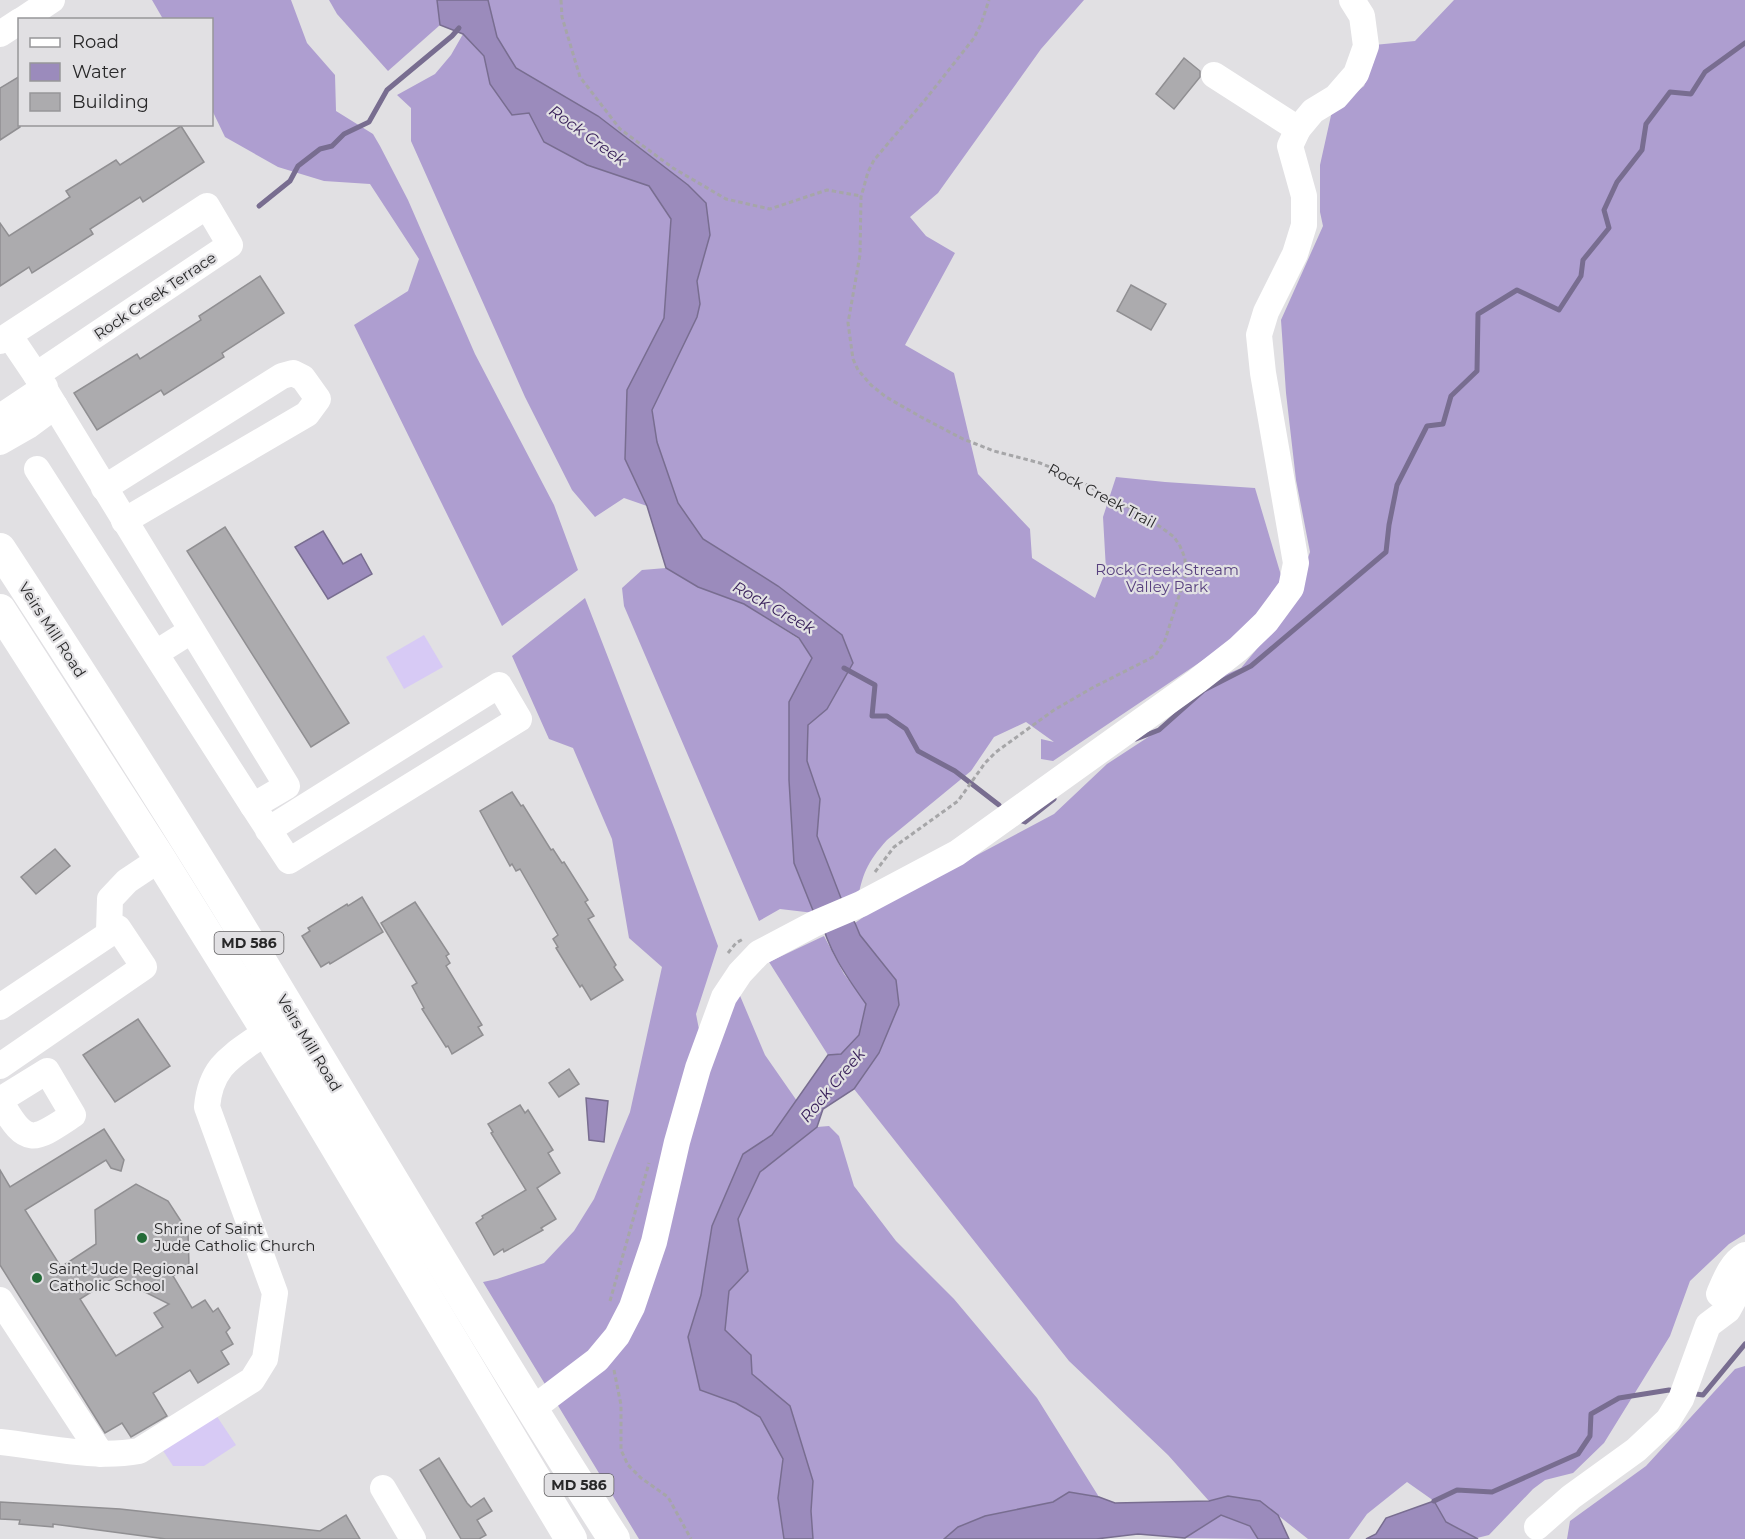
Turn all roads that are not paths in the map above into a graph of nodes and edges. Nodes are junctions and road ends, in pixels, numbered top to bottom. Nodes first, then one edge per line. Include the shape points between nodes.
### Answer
1 (52, 0) edge
2 (1352, 0) edge
3 (24, 18) edge
4 (18, 22) edge
5 (0, 34) edge
6 (1214, 75) dead end
7 (1298, 129) junction
8 (5, 338) edge
9 (45, 390) junction
10 (0, 417) edge
11 (0, 442) edge
12 (37, 469) dead end
13 (104, 488) junction
14 (124, 521) junction
15 (0, 549) edge
16 (0, 610) edge
17 (191, 631) junction
18 (156, 653) junction
19 (230, 693) junction
20 (196, 717) junction
21 (149, 781) junction
22 (287, 786) junction
23 (122, 799) junction
24 (253, 806) junction
25 (302, 809) junction
26 (268, 830) junction
27 (160, 859) junction
28 (109, 932) junction
29 (0, 1007) edge
30 (267, 1031) junction
31 (0, 1066) edge
32 (1745, 1255) edge
33 (1745, 1279) edge
34 (0, 1300) edge
35 (1727, 1315) edge
36 (538, 1420) junction
37 (0, 1442) edge
38 (517, 1448) junction
39 (101, 1454) junction
40 (383, 1488) dead end
41 (1535, 1535) edge
42 (413, 1539) edge
43 (571, 1539) edge
44 (614, 1539) edge

1 - 3 street
2 - 7 street via 1362,16 1366,46 1356,74
4 - 5 street
6 - 7 street
7 - 36 street via 1290,146 1304,196 1304,225 1259,335 1296,563 1291,588 1266,622 1238,649 957,853 759,952 724,997 698,1068 654,1242 632,1307 611,1346
8 - 9 street, Rock Creek Terrace
8 - 9 street, Rock Creek Terrace via 207,206 230,245
9 - 10 street
9 - 11 street via 28,426
9 - 13 street
12 - 18 street
13 - 14 street
13 - 14 street via 282,376 293,373 303,378 318,399 307,414
14 - 17 street
15 - 21 main road, Veirs Mill Road / MD 586
16 - 23 main road, Veirs Mill Road / MD 586
17 - 18 street
17 - 19 street
18 - 20 street
19 - 20 street
19 - 22 street
20 - 24 street
21 - 23 main road
21 - 36 main road, Veirs Mill Road / MD 586
22 - 24 street
22 - 25 street
23 - 27 main road, Veirs Mill Road / MD 586
24 - 26 street
25 - 26 street
25 - 26 street via 499,685 519,719 289,861
27 - 28 street via 110,899
27 - 30 main road, Veirs Mill Road / MD 586
28 - 29 street
28 - 31 street via 118,928 144,967
30 - 38 main road, Veirs Mill Road / MD 586
30 - 39 street via 223,1064 209,1088 207,1107 275,1293 265,1359 252,1380 139,1451
32 - 35 street via 1726,1275
33 - 35 street
34 - 39 street
35 - 41 street via 1668,1419 1636,1450 1571,1497
36 - 38 main road
36 - 44 main road, Veirs Mill Road / MD 586
37 - 39 street
38 - 43 main road, Veirs Mill Road / MD 586
40 - 42 street

